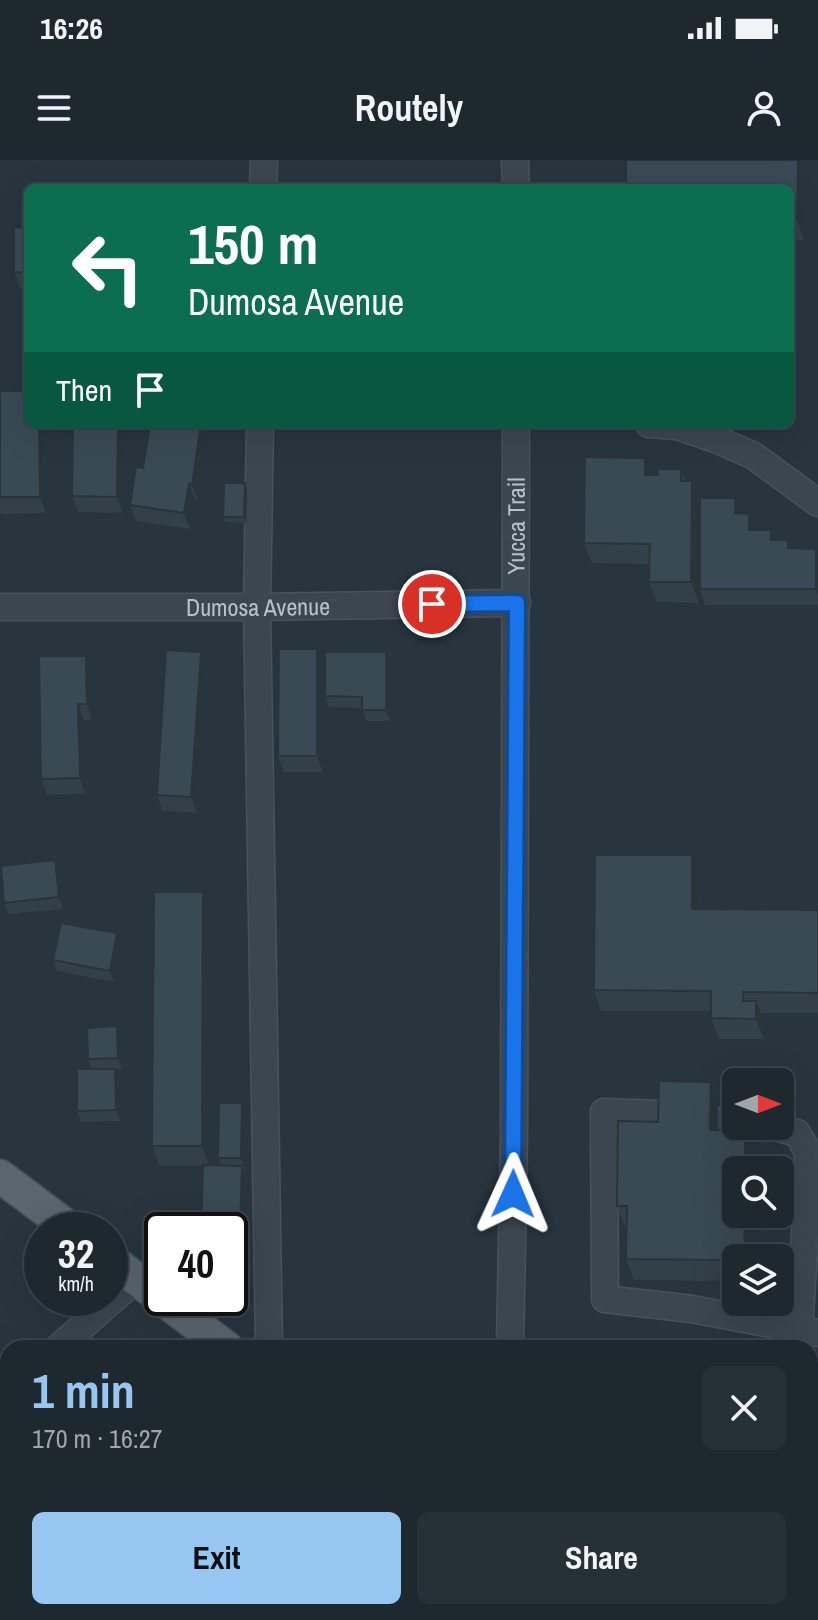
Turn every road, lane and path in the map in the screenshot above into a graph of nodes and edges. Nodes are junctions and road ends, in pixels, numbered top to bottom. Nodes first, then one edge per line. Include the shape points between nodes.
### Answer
1 (264, 160) edge
2 (515, 160) edge
3 (263, 184) edge
4 (516, 184) edge
5 (260, 428) edge
6 (516, 428) edge
7 (683, 428) edge
8 (818, 503) edge
9 (517, 603) junction
10 (0, 607) edge
11 (257, 607) junction
12 (658, 1114) edge
13 (794, 1132) edge
14 (0, 1176) edge
15 (813, 1192) edge
16 (48, 1212) edge
17 (128, 1273) edge
18 (136, 1279) junction
19 (805, 1338) edge
20 (67, 1340) edge
21 (216, 1340) edge
22 (269, 1340) edge
23 (510, 1340) edge

1 - 3 street
2 - 4 street
5 - 11 street
6 - 9 street, Yucca Trail
7 - 8 street via 754,456
9 - 11 street, Dumosa Avenue
9 - 23 street, Yucca Trail
10 - 11 street, Dumosa Avenue
11 - 22 street
12 - 19 street via 604,1112 605,1299 692,1309
13 - 15 street via 807,1150
14 - 16 main road
15 - 19 street
17 - 18 main road
18 - 20 street
18 - 21 main road

